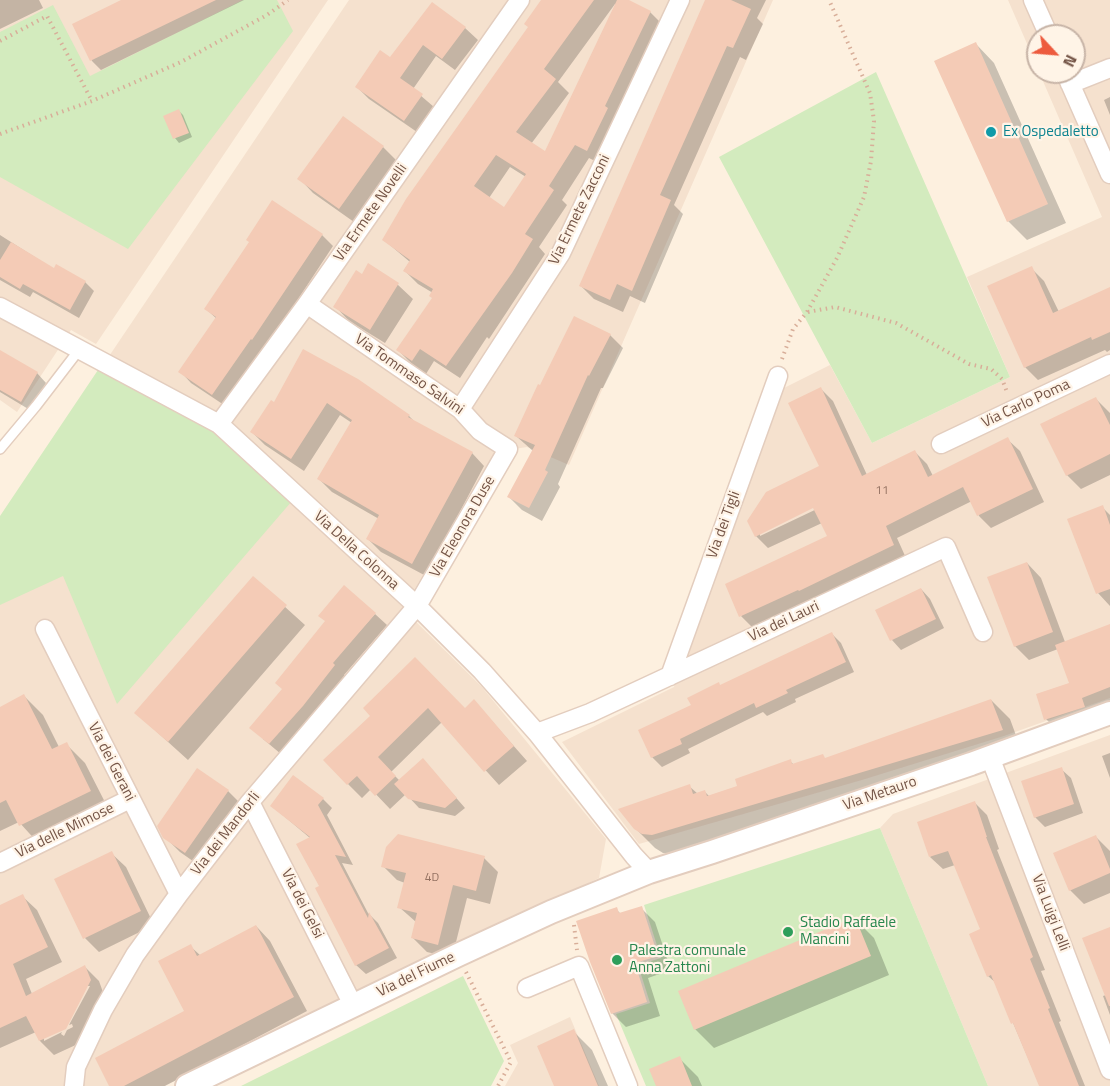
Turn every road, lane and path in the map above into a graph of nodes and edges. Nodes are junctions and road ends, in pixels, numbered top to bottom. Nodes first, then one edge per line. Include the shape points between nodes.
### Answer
1 (288, 0) edge
2 (520, 0) edge
3 (680, 0) edge
4 (829, 0) edge
5 (1033, 0) edge
6 (1044, 24) edge
7 (0, 41) edge
8 (1110, 68) edge
9 (1086, 74) edge
10 (1070, 84) edge
11 (92, 100) junction
12 (0, 134) edge
13 (1110, 174) edge
14 (307, 304) junction
15 (0, 307) edge
16 (807, 312) junction
17 (79, 350) junction
18 (1110, 364) edge
19 (778, 376) joint
20 (460, 409) junction
21 (1014, 409) junction
22 (219, 424) junction
23 (941, 444) dead end
24 (0, 449) edge
25 (508, 449) joint
26 (417, 606) junction
27 (45, 629) dead end
28 (983, 632) dead end
29 (670, 675) junction
30 (1110, 713) edge
31 (537, 733) junction
32 (990, 757) junction
33 (130, 799) junction
34 (250, 802) junction
35 (0, 863) edge
36 (649, 872) junction
37 (179, 894) junction
38 (573, 917) dead end
39 (458, 955) junction
40 (579, 966) junction
41 (527, 988) dead end
42 (353, 1005) junction
43 (1110, 1070) edge
44 (74, 1086) edge
45 (187, 1086) edge
46 (498, 1086) edge
47 (628, 1086) edge

1 - 11 path via 181,62
2 - 14 street, Via Ermete Novelli
3 - 20 street, Via Ermete Zacconi via 561,253
4 - 16 path via 870,93 874,121 872,160 864,197
5 - 6 street
7 - 11 path via 47,16
8 - 9 street
10 - 13 street
11 - 12 path
14 - 20 street, Via Tommaso Salvini
14 - 22 street, Via Ermete Novelli
15 - 17 street, Via Della Colonna
16 - 19 path via 793,329
16 - 21 path via 835,307 896,323 969,364 991,369 1002,379
17 - 22 street, Via Della Colonna
17 - 24 lane
18 - 21 street, Via Carlo Poma
19 - 29 street, Via dei Tigli
20 - 25 street, Via Tommaso Salvini via 480,430
21 - 23 street, Via Carlo Poma
22 - 26 street, Via Della Colonna
25 - 26 street, Via Eleonora Duse
26 - 31 street, Via Della Colonna
26 - 34 street, Via dei Mandorli
27 - 33 street, Via dei Gerani
28 - 29 street, Via dei Lauri via 946,547
29 - 31 street, Via dei Lauri
30 - 32 street, Via Metauro
31 - 36 street, Via Della Colonna
32 - 36 street, Via Metauro
32 - 43 street, Via Luigi Lelli
33 - 35 street, Via delle Mimose
33 - 37 street, Via dei Gerani
34 - 37 street, Via dei Mandorli
34 - 42 street, Via dei Gelsi
36 - 39 street, Via del Fiume
37 - 44 street, Via dei Mandorli via 135,955 103,1010 76,1067
38 - 40 path
39 - 42 street, Via del Fiume
39 - 46 path via 511,1062
40 - 41 street
40 - 47 street
42 - 45 street, Via del Fiume

